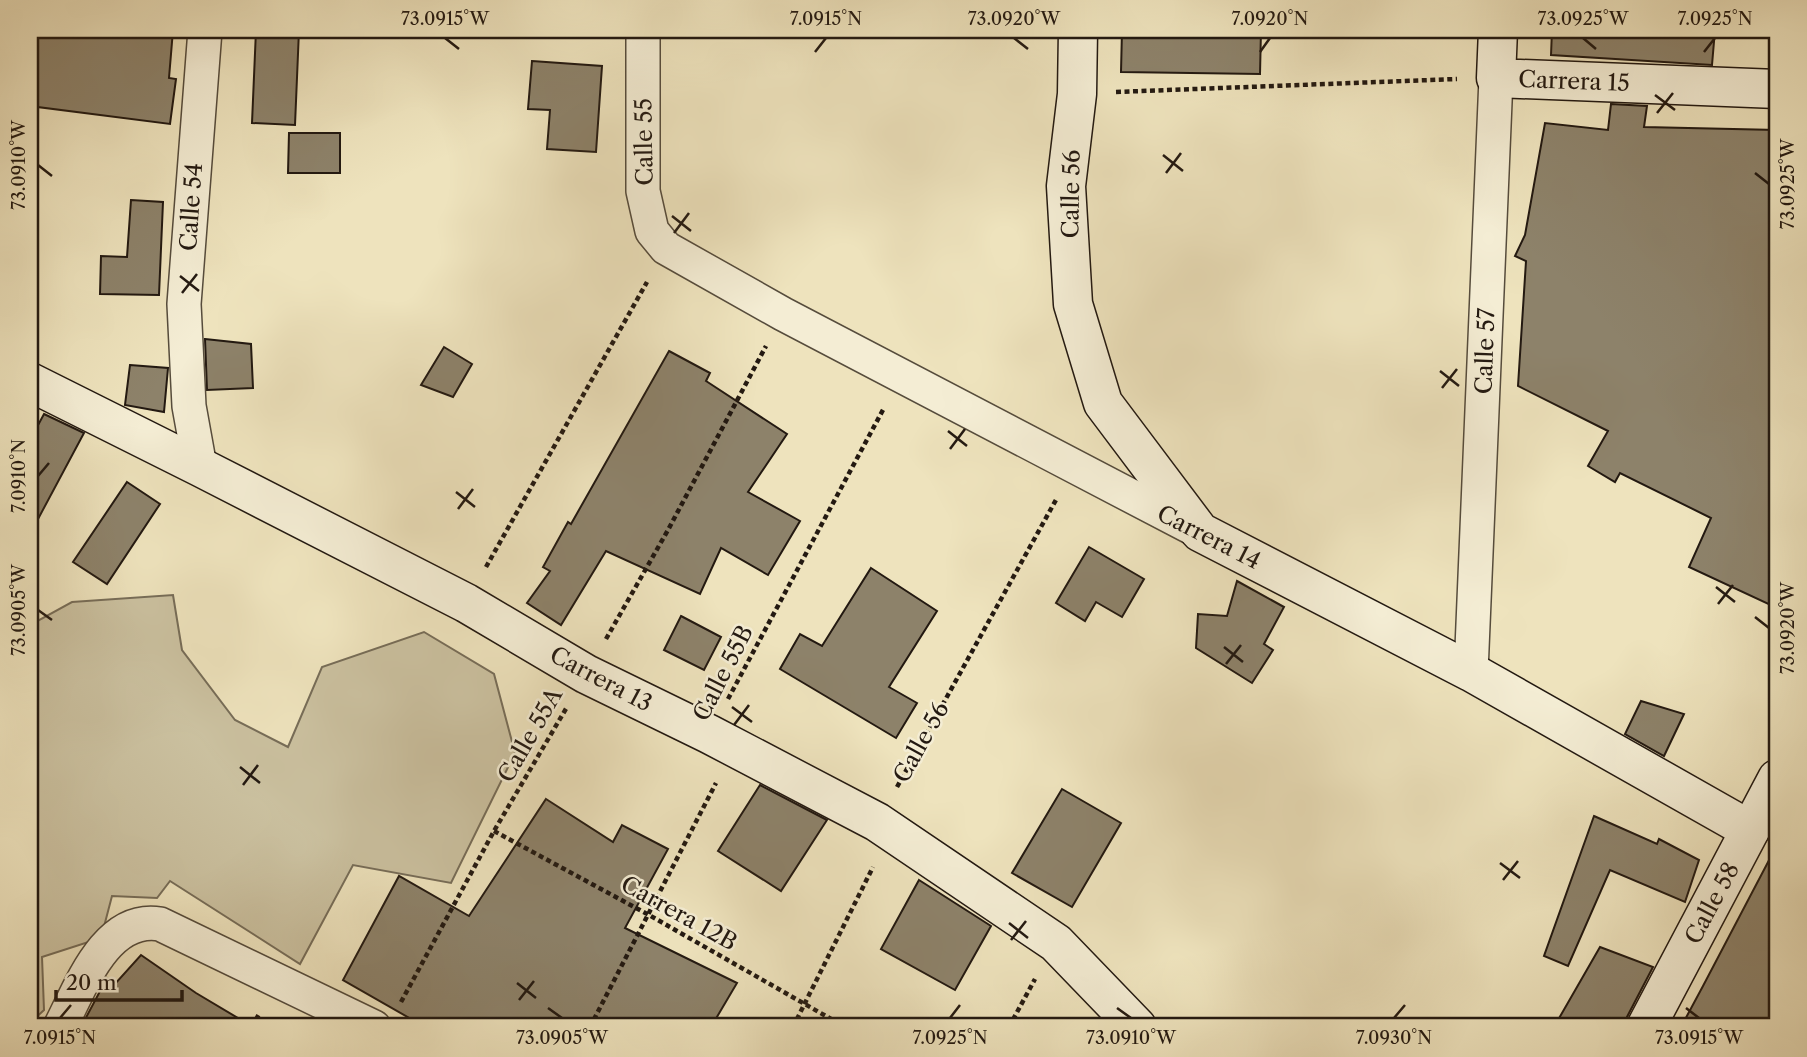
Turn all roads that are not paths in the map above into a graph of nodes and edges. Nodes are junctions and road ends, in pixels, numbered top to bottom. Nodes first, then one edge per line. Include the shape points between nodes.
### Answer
1 (205, 30) edge
2 (643, 30) edge
3 (1078, 30) edge
4 (1498, 30) edge
5 (1496, 78) junction
6 (1777, 89) edge
7 (666, 248) joint
8 (30, 382) edge
9 (200, 467) junction
10 (1200, 532) junction
11 (1471, 672) junction
12 (1777, 779) edge
13 (1750, 830) junction
14 (60, 1027) edge
15 (374, 1027) edge
16 (1137, 1027) edge
17 (1646, 1027) edge

1 - 9 street, Calle 54 via 184,304 189,406
2 - 7 street, Calle 55 via 643,191 652,231
3 - 10 street, Calle 56 via 1077,94 1066,186 1073,304 1103,403
4 - 5 street, Calle 57
5 - 6 street, Carrera 15
5 - 11 street, Calle 57
7 - 10 street, Carrera 14
8 - 9 street, Carrera 13
9 - 16 street, Carrera 13 via 466,603 586,674 877,822 1056,943
10 - 11 street, Carrera 14
11 - 13 street, Carrera 14
12 - 13 street, Calle 58
13 - 17 street, Calle 58
14 - 15 street via 108,943 142,923 160,924

